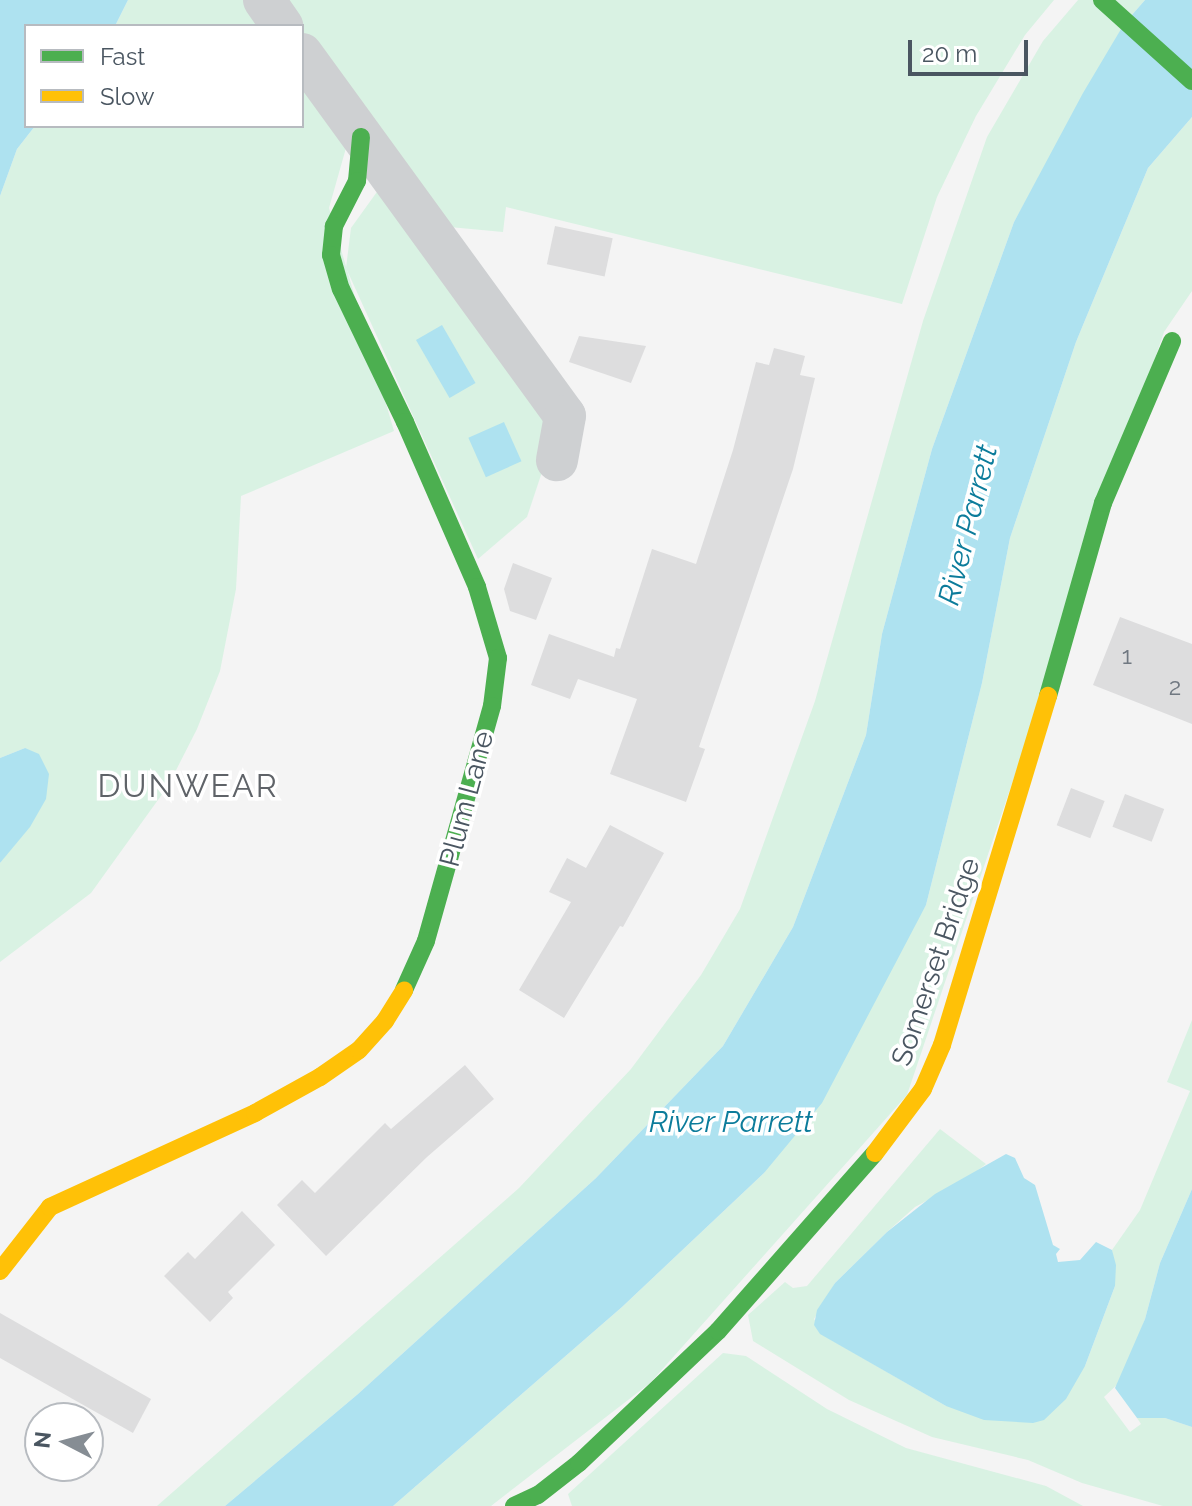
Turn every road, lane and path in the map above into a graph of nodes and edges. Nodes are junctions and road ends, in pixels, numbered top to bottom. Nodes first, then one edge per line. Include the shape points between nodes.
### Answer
1 (264, 0) edge
2 (1102, 0) edge
3 (281, 24) edge
4 (304, 57) edge
5 (1192, 81) edge
6 (361, 137) junction
7 (1172, 341) dead end
8 (557, 460) dead end
9 (0, 1271) edge
10 (514, 1506) edge

1 - 3 street
2 - 5 main road
4 - 6 street
6 - 8 street via 565,416
6 - 9 main road, Plum Lane via 357,181 334,226 331,255 341,289 477,587 498,658 492,706 426,941 392,1011 359,1050 255,1113 50,1207
7 - 10 main road, Somerset Bridge via 1103,503 1003,851 923,1089 874,1154 718,1331 579,1463 538,1495

